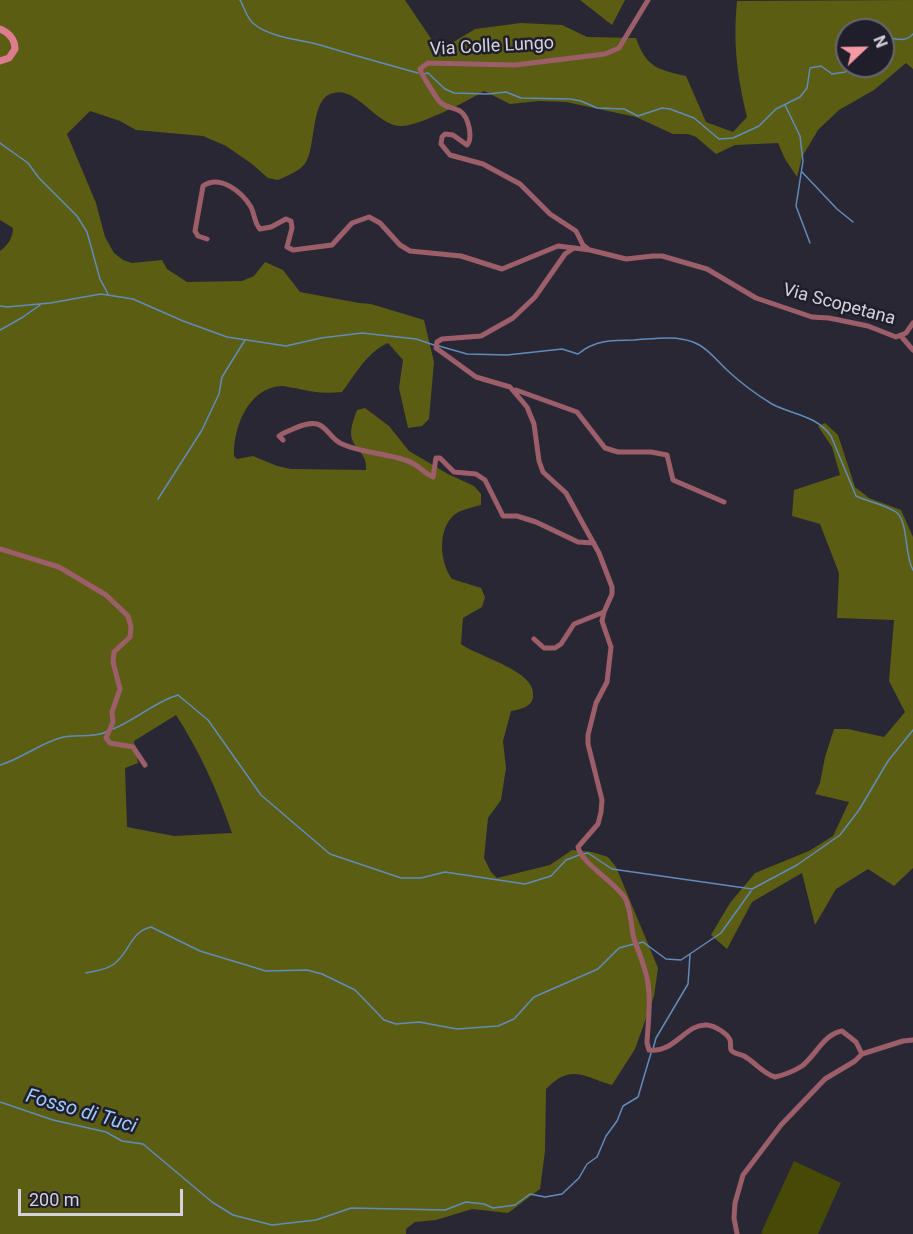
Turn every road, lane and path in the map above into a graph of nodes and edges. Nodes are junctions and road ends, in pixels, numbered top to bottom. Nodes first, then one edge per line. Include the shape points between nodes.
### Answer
1 (648, 0) edge
2 (0, 29) edge
3 (0, 61) edge
4 (207, 238) dead end
5 (574, 248) junction
6 (590, 250) junction
7 (913, 323) edge
8 (902, 336) junction
9 (913, 350) edge
10 (514, 390) junction
11 (283, 440) dead end
12 (724, 502) dead end
13 (594, 543) junction
14 (0, 549) edge
15 (604, 612) junction
16 (534, 639) dead end
17 (145, 765) dead end
18 (913, 1040) edge
19 (862, 1054) junction
20 (737, 1234) edge

1 - 6 street, Via Colle Lungo via 619,48 605,54 514,65 428,63 420,69 439,101 459,110 467,123 470,142 467,145 445,134 441,144 445,150 520,184 550,214 576,231
2 - 3 main road via 10,34 15,49 9,58
4 - 5 street, Via Scopetana via 195,231 203,186 210,181 236,190 252,210 260,229 286,219 291,221 287,247 293,250 332,245 352,223 369,218 380,223 400,246 410,251 461,256 502,268 558,246
5 - 6 street, Via Scopetana
5 - 10 street via 513,318 481,336 447,337 437,342 440,352 476,377
6 - 8 street, Via Scopetana via 626,260 662,256 707,269 756,298 812,317
7 - 8 street, Via Scopetana
8 - 9 street
10 - 12 street via 577,412 605,448 667,455 673,480
10 - 13 street via 534,424 543,472 566,493
11 - 13 street via 279,436 309,423 326,429 341,444 406,460 433,477 436,458 440,458 454,472 476,474 485,480 503,516 517,516 578,542
13 - 15 street via 612,587
14 - 17 street via 70,572 106,595 128,616 130,637 114,652 120,689 106,738 110,743 133,747
15 - 16 street via 574,624 555,648 544,648
15 - 19 street via 602,621 611,654 607,682 596,703 588,735 601,812 598,824 578,847 584,858 625,898 647,975 649,1050 664,1050 704,1024 723,1032 735,1053 775,1077 801,1066 836,1032 842,1031 856,1042
18 - 19 street
19 - 20 street via 825,1079 781,1125 743,1175 735,1203

